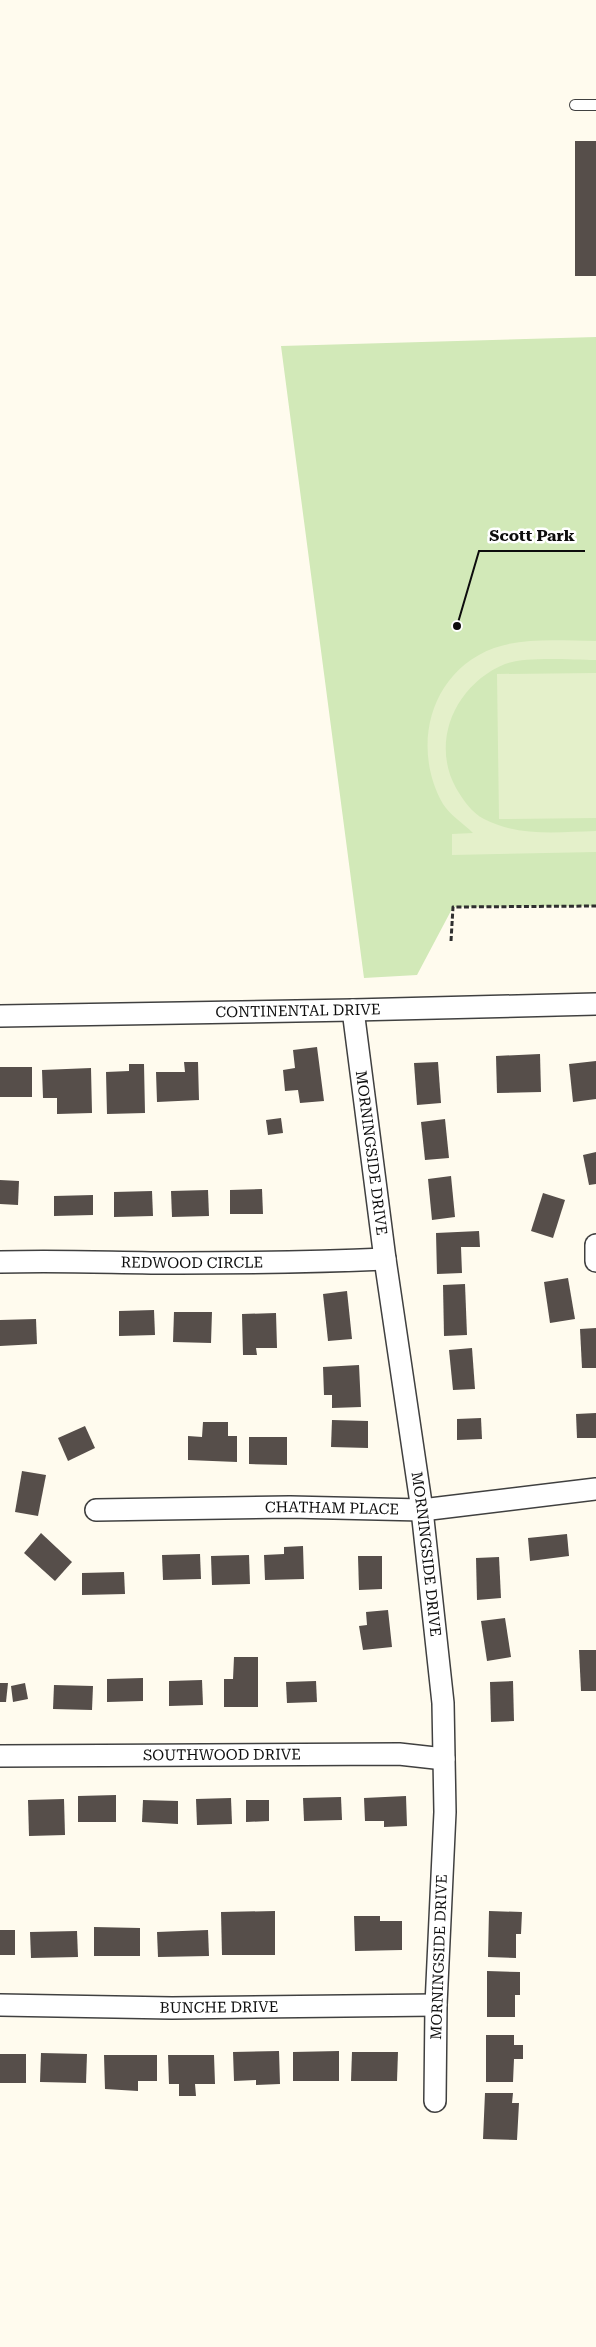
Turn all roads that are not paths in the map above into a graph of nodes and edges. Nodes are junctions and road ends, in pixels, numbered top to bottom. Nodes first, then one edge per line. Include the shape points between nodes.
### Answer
1 (575, 105) dead end
2 (596, 105) edge
3 (596, 1004) edge
4 (353, 1010) junction
5 (0, 1016) edge
6 (596, 1245) edge
7 (384, 1259) junction
8 (596, 1261) edge
9 (0, 1262) edge
10 (596, 1489) edge
11 (96, 1510) dead end
12 (422, 1510) junction
13 (0, 1756) edge
14 (444, 1759) junction
15 (0, 2005) edge
16 (436, 2005) junction
17 (435, 2100) dead end

1 - 2 lane
3 - 4 street, CONTINENTAL DRIVE
4 - 5 street, CONTINENTAL DRIVE
4 - 7 street, MORNINGSIDE DRIVE
6 - 8 street
7 - 9 street, REDWOOD CIRCLE
7 - 12 street, MORNINGSIDE DRIVE
10 - 12 street, CHATHAM PLACE
11 - 12 street, CHATHAM PLACE via 290,1507
12 - 14 street, MORNINGSIDE DRIVE via 443,1703
13 - 14 street, SOUTHWOOD DRIVE via 399,1754
14 - 16 street, MORNINGSIDE DRIVE via 445,1821
15 - 16 street, BUNCHE DRIVE via 172,2008
16 - 17 street, MORNINGSIDE DRIVE

